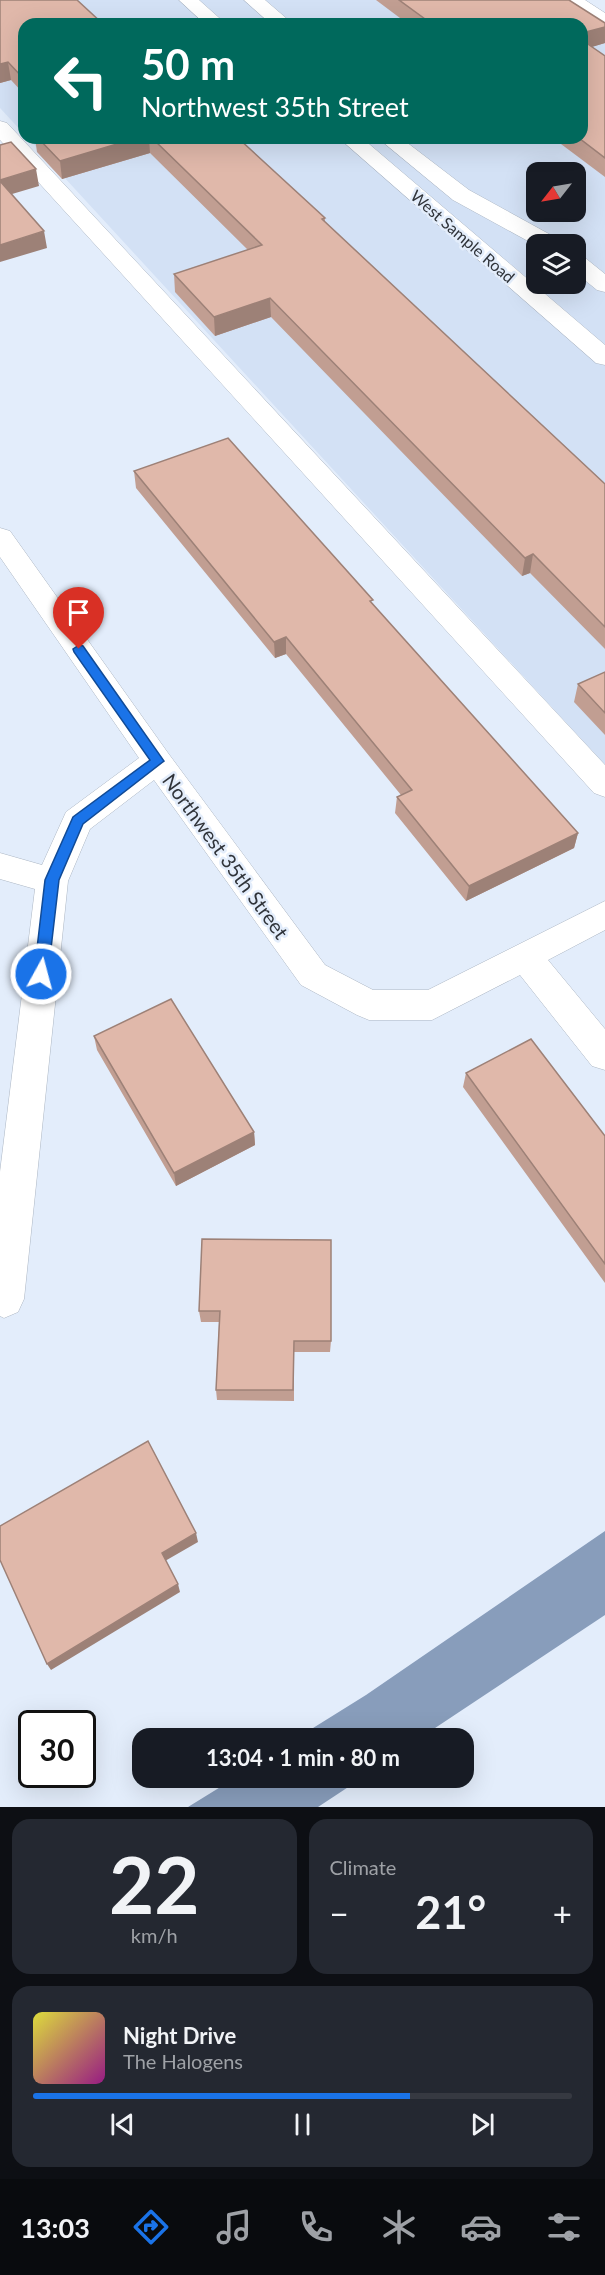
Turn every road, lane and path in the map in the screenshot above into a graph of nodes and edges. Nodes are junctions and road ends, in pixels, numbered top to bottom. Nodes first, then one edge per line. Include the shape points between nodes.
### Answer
1 (188, 0) edge
2 (253, 0) edge
3 (573, 0) edge
4 (209, 18) edge
5 (276, 18) edge
6 (605, 22) edge
7 (0, 127) edge
8 (356, 144) edge
9 (396, 144) edge
10 (458, 166) dead end
11 (534, 234) edge
12 (541, 234) edge
13 (586, 270) edge
14 (605, 285) edge
15 (605, 358) edge
16 (0, 537) edge
17 (157, 761) junction
18 (605, 785) edge
19 (0, 866) edge
20 (52, 880) junction
21 (605, 914) edge
22 (525, 956) junction
23 (605, 1055) edge
24 (4, 1299) dead end

1 - 4 street
2 - 5 street
3 - 6 street
7 - 18 street
8 - 15 street, West Sample Road
9 - 11 street via 461,195
10 - 12 street
13 - 14 street
16 - 17 street, Northwest 35th Street
17 - 20 street via 77,821
17 - 22 street, Northwest 35th Street via 313,975 369,1005 432,1005
19 - 20 street
20 - 24 street
21 - 22 street
22 - 23 street

